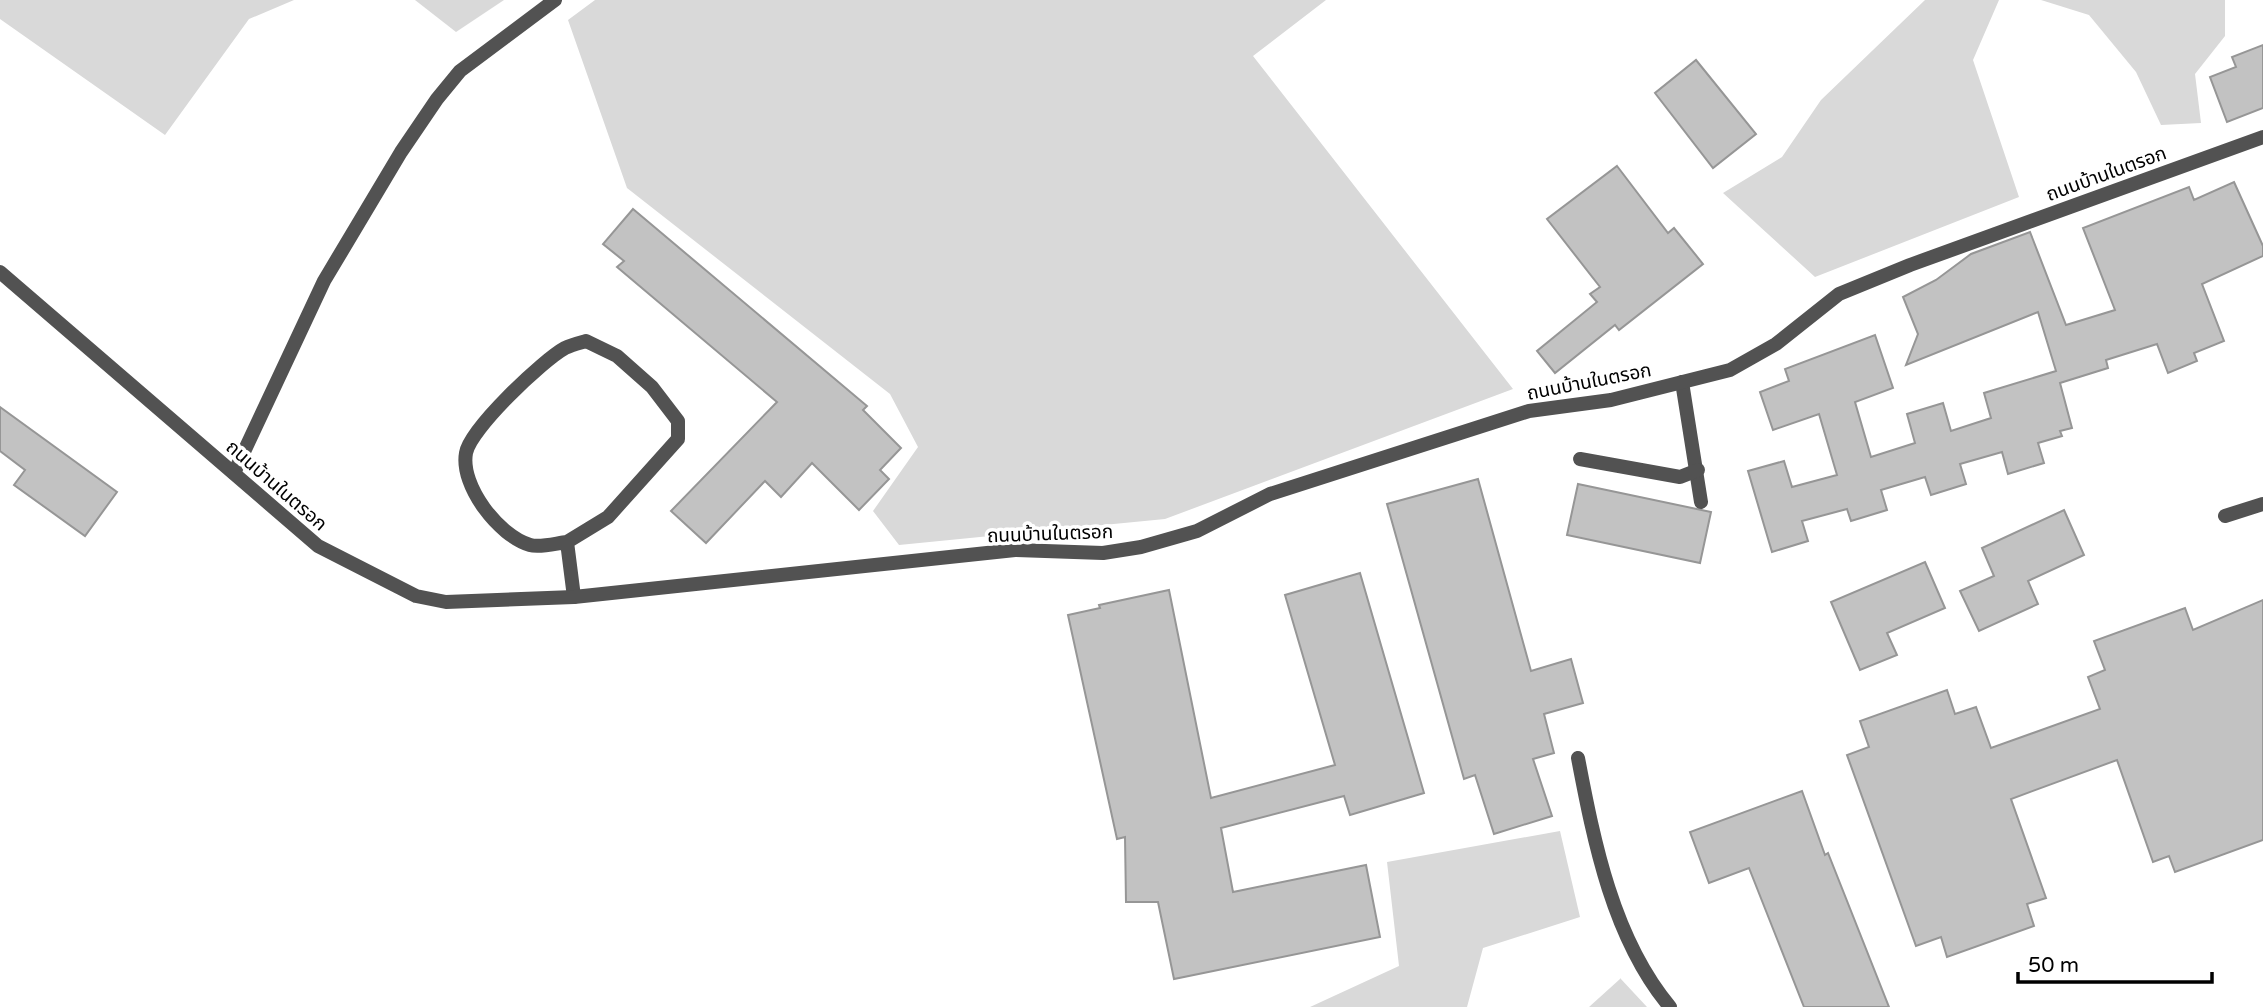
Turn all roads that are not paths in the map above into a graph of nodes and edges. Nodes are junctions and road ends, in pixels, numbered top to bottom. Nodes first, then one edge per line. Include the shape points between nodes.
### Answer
1 (555, 0) edge
2 (2263, 136) edge
3 (0, 272) edge
4 (1682, 382) junction
5 (1580, 459) dead end
6 (1698, 470) junction
7 (234, 473) junction
8 (1700, 502) dead end
9 (2263, 503) edge
10 (2225, 516) dead end
11 (567, 542) junction
12 (574, 597) junction
13 (1578, 758) dead end
14 (1670, 1007) edge

1 - 7 street via 460,71 422,121 324,281
2 - 4 street, ถนนบ้านในตรอก via 1839,294 1765,351 1730,370
3 - 7 street, ถนนบ้านในตรอก
4 - 6 street
4 - 12 street, ถนนบ้านในตรอก via 1611,400 1530,411 1270,495 1197,531 1141,547 1103,553 1015,550
5 - 6 street via 1680,477
6 - 8 street
7 - 12 street, ถนนบ้านในตรอก via 318,546 416,596 457,602
9 - 10 street
11 - 11 street via 531,545 509,533 472,491 466,452 478,431 514,391 565,348 586,341 617,356 652,387 678,421 678,439 608,517
11 - 12 street
13 - 14 street via 1596,848 1628,935 1655,990

